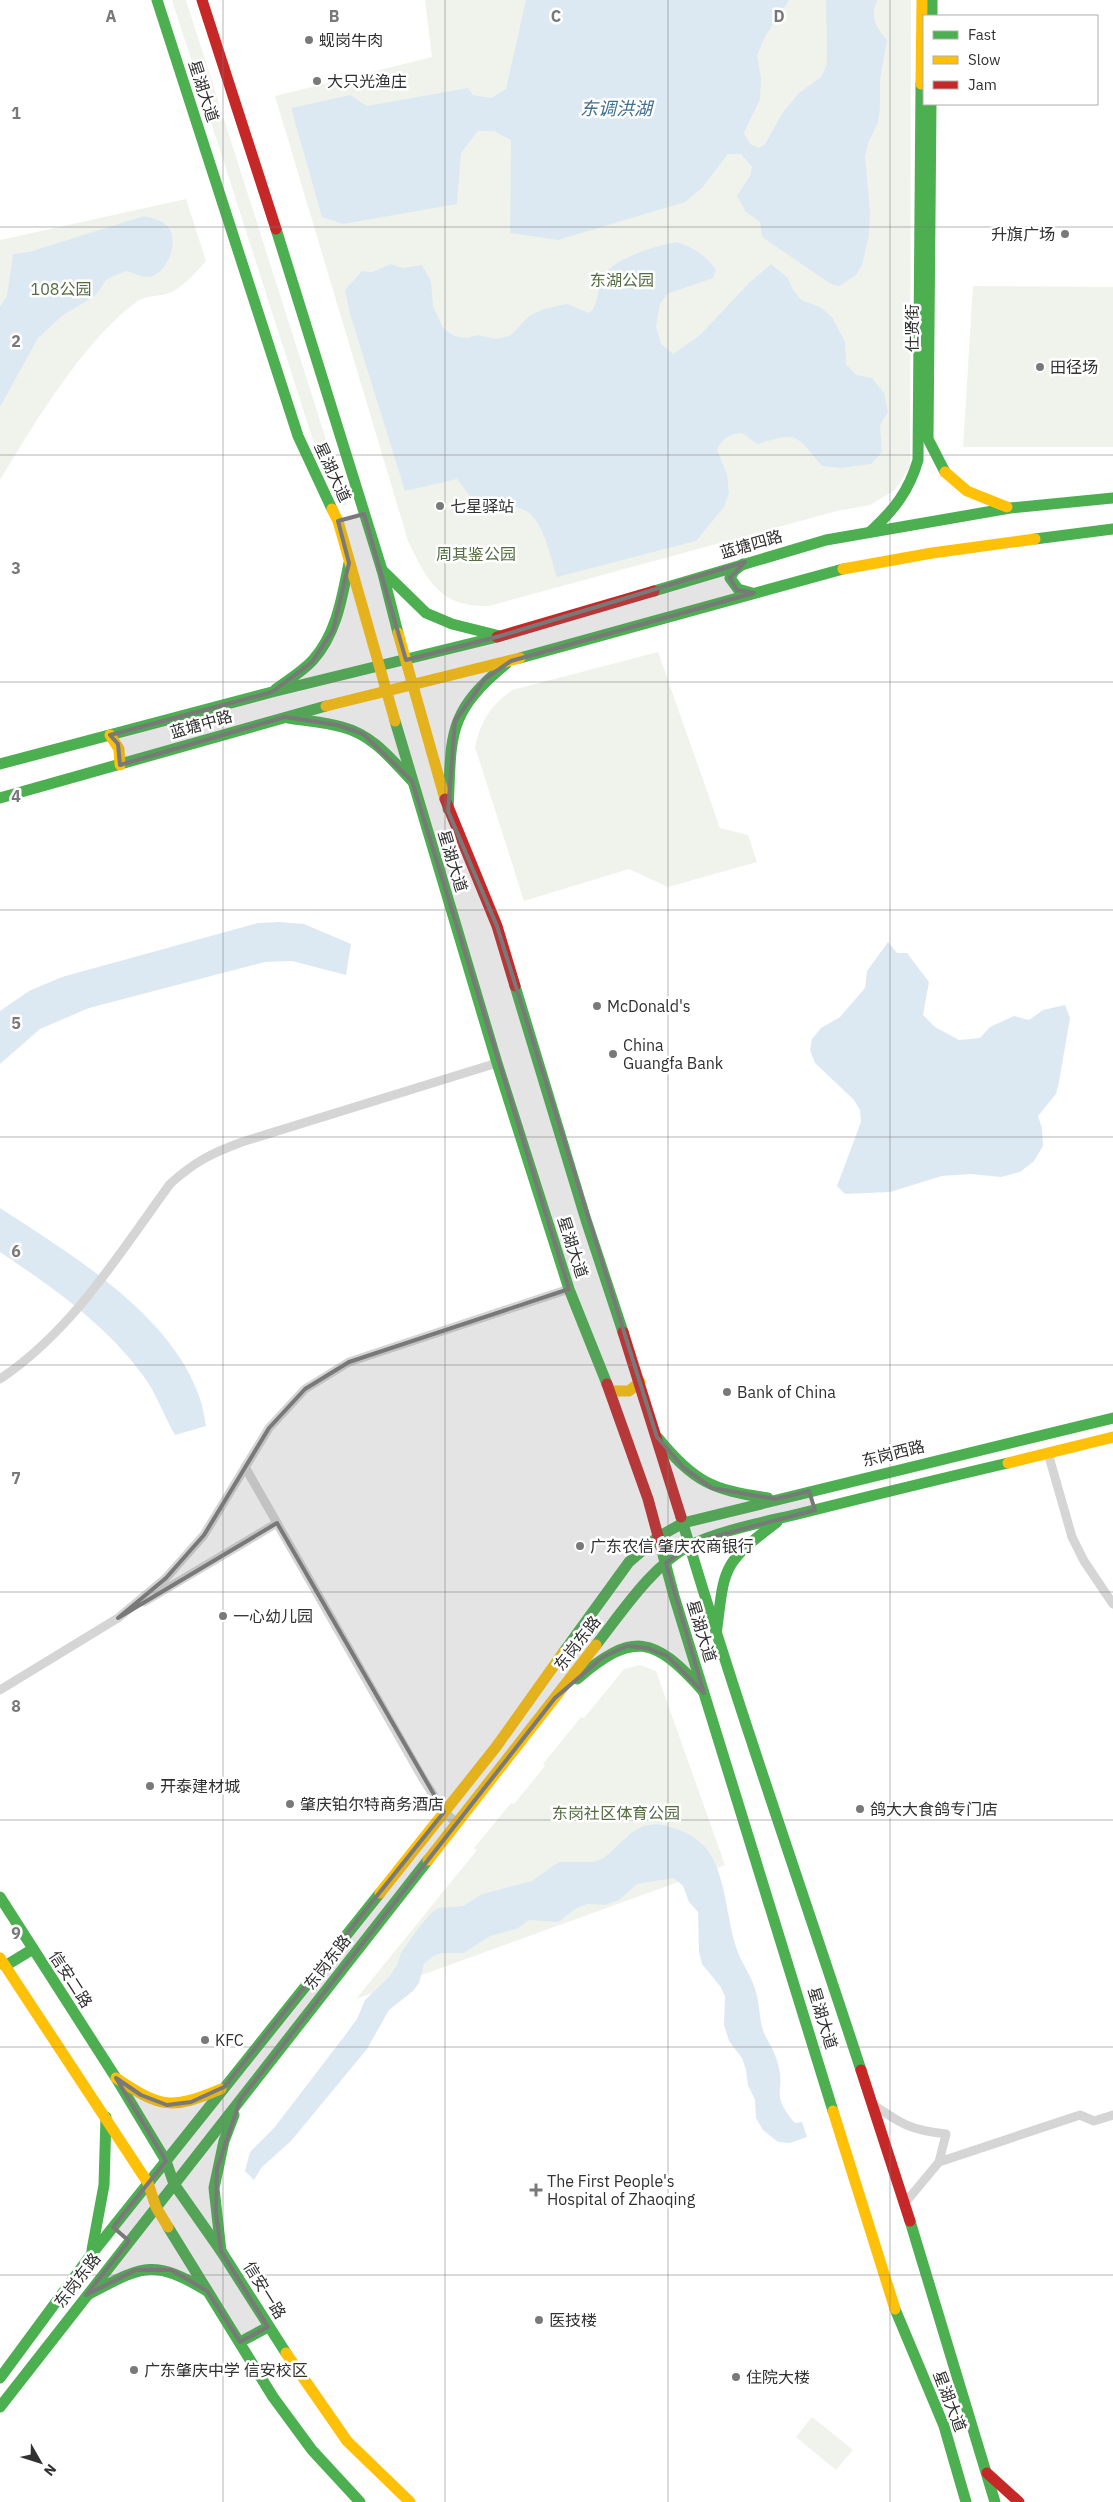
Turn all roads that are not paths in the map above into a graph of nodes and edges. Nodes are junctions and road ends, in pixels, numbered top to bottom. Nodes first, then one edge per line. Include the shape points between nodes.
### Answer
1 (158, 0) edge
2 (202, 0) edge
3 (922, 0) edge
4 (932, 0) edge
5 (932, 15) edge
6 (931, 105) edge
7 (1113, 498) edge
8 (1010, 508) junction
9 (351, 517) junction
10 (1113, 529) edge
11 (871, 531) junction
12 (745, 562) junction
13 (349, 563) junction
14 (382, 570) junction
15 (754, 593) junction
16 (500, 636) junction
17 (406, 660) junction
18 (511, 660) junction
19 (379, 666) junction
20 (411, 684) junction
21 (386, 690) junction
22 (272, 692) junction
23 (285, 717) junction
24 (110, 735) junction
25 (0, 764) edge
26 (120, 765) junction
27 (412, 781) junction
28 (0, 798) edge
29 (448, 811) junction
30 (497, 1063) junction
31 (569, 1289) junction
32 (0, 1379) edge
33 (640, 1382) junction
34 (610, 1391) junction
35 (1113, 1418) edge
36 (657, 1437) junction
37 (1113, 1437) edge
38 (1048, 1453) junction
39 (244, 1467) junction
40 (810, 1491) junction
41 (776, 1499) junction
42 (815, 1510) junction
43 (782, 1518) junction
44 (276, 1523) junction
45 (683, 1523) junction
46 (658, 1538) junction
47 (689, 1546) junction
48 (666, 1563) junction
49 (1113, 1604) edge
50 (118, 1618) junction
51 (716, 1635) junction
52 (0, 1690) edge
53 (704, 1693) junction
54 (555, 1698) junction
55 (444, 1812) junction
56 (457, 1823) junction
57 (0, 1896) edge
58 (33, 1949) junction
59 (3, 1962) edge
60 (116, 2078) junction
61 (224, 2087) junction
62 (240, 2100) junction
63 (873, 2105) junction
64 (1113, 2116) edge
65 (106, 2117) junction
66 (194, 2126) junction
67 (209, 2140) junction
68 (166, 2161) junction
69 (939, 2162) junction
70 (148, 2183) junction
71 (174, 2184) junction
72 (905, 2203) junction
73 (156, 2207) junction
74 (113, 2227) junction
75 (129, 2241) junction
76 (221, 2251) junction
77 (90, 2256) junction
78 (207, 2291) junction
79 (86, 2295) junction
80 (268, 2327) junction
81 (240, 2342) junction
82 (0, 2378) edge
83 (0, 2407) edge
84 (986, 2472) junction
85 (960, 2484) junction
86 (360, 2502) edge
87 (410, 2502) edge
88 (958, 2502) edge
89 (966, 2502) edge
90 (995, 2502) edge
91 (1019, 2502) edge

1 - 9 main road, 星湖大道 via 298,436
2 - 9 main road, 星湖大道 via 293,280
3 - 11 main road via 918,460 912,485 898,507
4 - 5 main road
6 - 8 main road, 仕贤街 via 928,439 936,460 949,479 971,495
7 - 8 main road, 蓝塘四路
8 - 11 main road, 蓝塘四路
9 - 13 main road, 星湖大道
9 - 14 main road, 星湖大道
10 - 15 main road via 941,552 837,570
11 - 12 main road, 蓝塘四路
12 - 15 main road via 730,578 737,590
12 - 16 main road, 蓝塘四路
13 - 19 main road, 星湖大道
13 - 22 main road via 329,638 312,662
14 - 16 main road via 427,614
14 - 17 main road, 星湖大道
15 - 18 main road
16 - 17 main road, 蓝塘四路
17 - 19 main road, 蓝塘中路
17 - 20 main road, 星湖大道
18 - 20 main road
18 - 29 main road via 472,694 455,721
19 - 21 main road, 星湖大道
19 - 22 main road, 蓝塘中路
20 - 21 main road, 蓝塘中路
20 - 29 main road, 星湖大道
21 - 23 main road, 蓝塘中路
21 - 27 main road, 星湖大道
22 - 24 main road, 蓝塘中路
23 - 26 main road, 蓝塘中路
23 - 27 main road via 337,725 363,734
24 - 25 main road, 蓝塘中路
24 - 26 main road via 118,744
26 - 28 main road, 蓝塘中路
27 - 30 main road, 星湖大道
29 - 33 main road, 星湖大道 via 497,926 586,1220
30 - 31 main road, 星湖大道
30 - 32 street via 242,1142 208,1155 189,1167 170,1184 52,1339
31 - 34 main road, 星湖大道
31 - 39 street via 349,1362 306,1390 268,1428
33 - 34 main road via 629,1391
33 - 36 main road, 星湖大道
34 - 46 main road, 星湖大道
35 - 40 main road, 东岗西路
36 - 41 main road via 684,1468 702,1482 728,1492
36 - 45 main road, 星湖大道
37 - 38 main road
38 - 42 main road
38 - 49 street via 1072,1537
39 - 44 street
39 - 50 street via 204,1535 166,1578
40 - 41 main road, 东岗西路
40 - 42 main road
41 - 45 main road, 东岗西路
42 - 43 main road
43 - 47 main road
43 - 51 main road via 744,1548 729,1566 724,1577
44 - 50 street
44 - 55 street
45 - 46 main road, 东岗东路
45 - 47 main road, 星湖大道
46 - 48 main road, 星湖大道
46 - 55 main road, 东岗东路 via 629,1562 496,1747
47 - 48 main road, 东岗东路
47 - 51 main road, 星湖大道
48 - 53 main road, 星湖大道
48 - 54 main road, 东岗东路 via 631,1600
50 - 52 street
51 - 63 main road, 星湖大道
53 - 54 main road via 686,1671 667,1656 647,1648 628,1646 603,1657
53 - 85 main road, 星湖大道 via 893,2304 944,2426
54 - 56 main road, 东岗东路
55 - 56 street
55 - 61 main road, 东岗东路
56 - 62 main road, 东岗东路
57 - 58 main road, 信安二路
58 - 59 main road
58 - 60 main road, 信安二路
59 - 65 main road
60 - 61 main road via 141,2095 167,2106 192,2102
60 - 68 main road, 信安一路
61 - 66 main road, 东岗东路
62 - 67 main road, 东岗东路
62 - 76 main road via 224,2141 214,2188
63 - 69 street via 904,2126 946,2134
63 - 72 main road, 星湖大道
64 - 69 street via 1094,2121 1080,2116
65 - 70 main road
65 - 77 main road via 102,2200
66 - 67 main road
66 - 68 main road, 东岗东路
67 - 71 main road, 东岗东路
68 - 70 main road, 东岗东路
68 - 71 main road, 信安一路
69 - 72 street
70 - 73 main road
70 - 74 main road, 东岗东路
71 - 73 main road, 东岗东路
71 - 76 main road, 信安一路
72 - 84 main road, 星湖大道
73 - 75 main road, 东岗东路
73 - 78 main road
74 - 75 main road
74 - 77 main road, 东岗东路
75 - 79 main road, 东岗东路
76 - 80 main road, 信安一路
77 - 82 main road, 东岗东路
78 - 79 main road via 171,2270 146,2267
78 - 81 main road
79 - 83 main road, 东岗东路
80 - 81 main road
80 - 87 main road, 信安一路 via 347,2441
81 - 86 main road via 273,2397 312,2450
84 - 90 main road, 星湖大道
84 - 91 main road
85 - 88 main road
85 - 89 main road, 星湖大道

